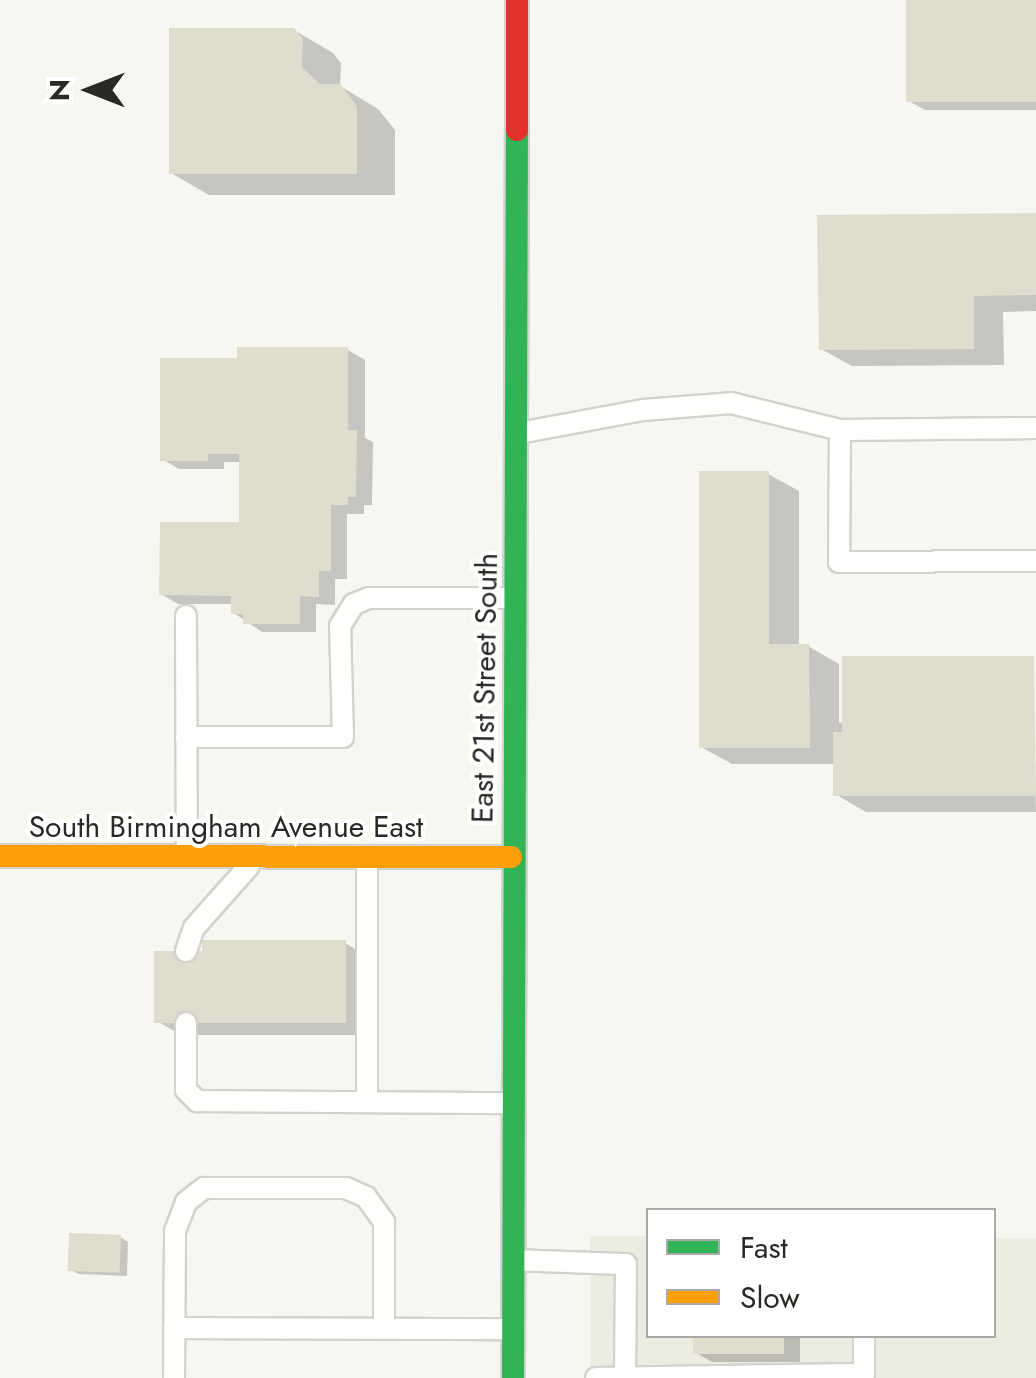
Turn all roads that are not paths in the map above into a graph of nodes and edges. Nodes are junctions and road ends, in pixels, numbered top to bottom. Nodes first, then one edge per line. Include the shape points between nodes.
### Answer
1 (517, 0) edge
2 (1036, 428) edge
3 (840, 430) junction
4 (518, 433) junction
5 (1036, 561) edge
6 (518, 598) junction
7 (186, 616) dead end
8 (186, 737) junction
9 (0, 856) edge
10 (367, 856) junction
11 (512, 857) junction
12 (187, 858) junction
13 (257, 858) junction
14 (186, 951) dead end
15 (186, 1023) dead end
16 (367, 1102) junction
17 (512, 1103) junction
18 (513, 1260) junction
19 (384, 1327) junction
20 (174, 1328) junction
21 (513, 1329) junction
22 (864, 1338) edge
23 (625, 1376) edge
24 (174, 1378) edge
25 (513, 1378) edge
26 (596, 1378) edge

1 - 4 main road, East 21st Street South
2 - 3 lane
3 - 4 lane via 732,403 643,410
3 - 5 lane via 839,562
4 - 6 main road, East 21st Street South
6 - 8 lane via 369,598 354,604 340,626 342,737
6 - 11 main road, East 21st Street South
7 - 8 lane
8 - 12 lane
9 - 12 main road, South Birmingham Avenue East
10 - 11 main road, South Birmingham Avenue East
10 - 13 main road, South Birmingham Avenue East
10 - 16 lane
11 - 17 main road, East 21st Street South
12 - 13 main road, South Birmingham Avenue East
13 - 14 lane via 194,928
15 - 16 lane via 186,1090 198,1101
16 - 17 lane
17 - 18 main road, East 21st Street South
18 - 21 main road, East 21st Street South
18 - 23 lane via 626,1264
19 - 20 lane
19 - 20 lane via 384,1222 366,1198 346,1188 204,1188 186,1202 175,1231
19 - 21 lane
20 - 24 lane
21 - 25 main road, East 21st Street South
22 - 23 lane via 864,1374
23 - 26 lane

